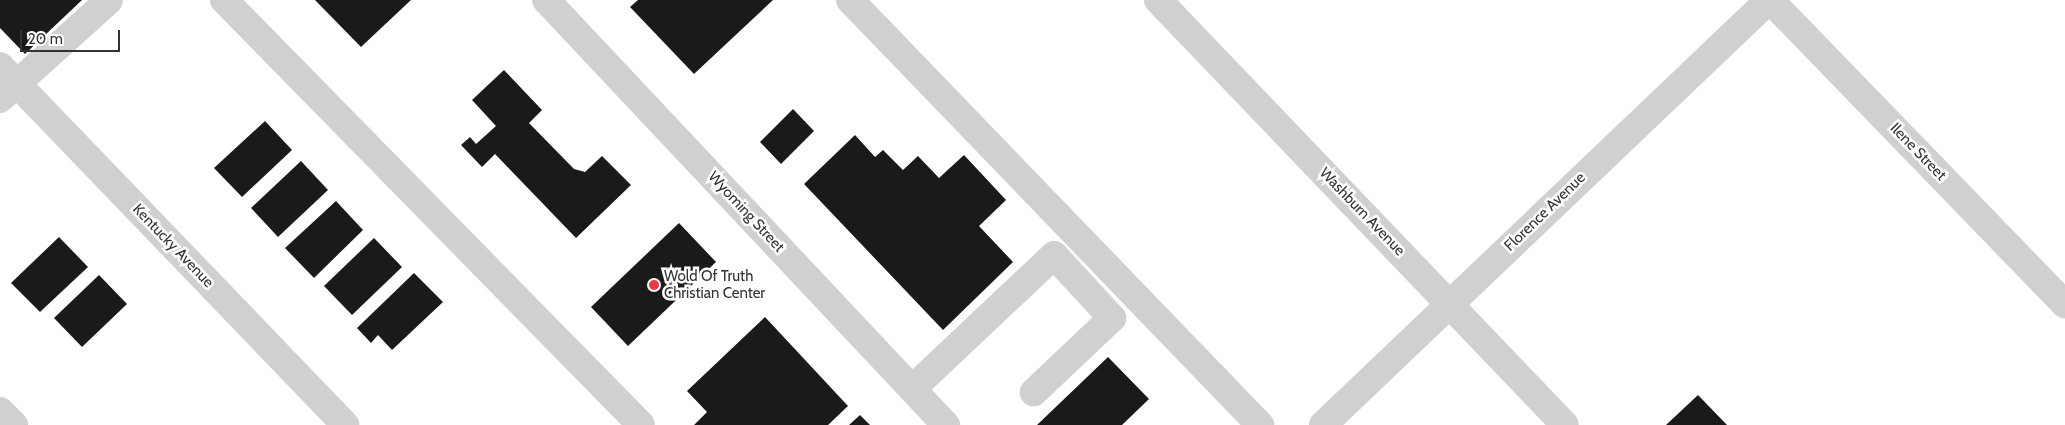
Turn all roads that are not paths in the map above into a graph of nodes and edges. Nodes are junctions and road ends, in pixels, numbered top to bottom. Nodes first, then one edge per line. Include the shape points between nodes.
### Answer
1 (109, 0) edge
2 (224, 0) edge
3 (546, 0) edge
4 (850, 0) edge
5 (1158, 0) edge
6 (1770, 0) edge
7 (5, 83) edge
8 (1449, 303) junction
9 (2065, 304) edge
10 (912, 389) junction
11 (1034, 392) dead end
12 (0, 411) edge
13 (14, 425) edge
14 (345, 425) edge
15 (641, 425) edge
16 (946, 425) edge
17 (1260, 425) edge
18 (1323, 425) edge
19 (1565, 425) edge

1 - 7 street
2 - 15 street
3 - 10 street, Wyoming Street
4 - 17 street
5 - 8 street, Washburn Avenue
6 - 8 street, Florence Avenue
6 - 9 street, Ilene Street
7 - 14 street, Kentucky Avenue
8 - 18 street, Florence Avenue
8 - 19 street, Washburn Avenue
10 - 11 street via 1054,255 1112,318
10 - 16 street, Wyoming Street
12 - 13 street

